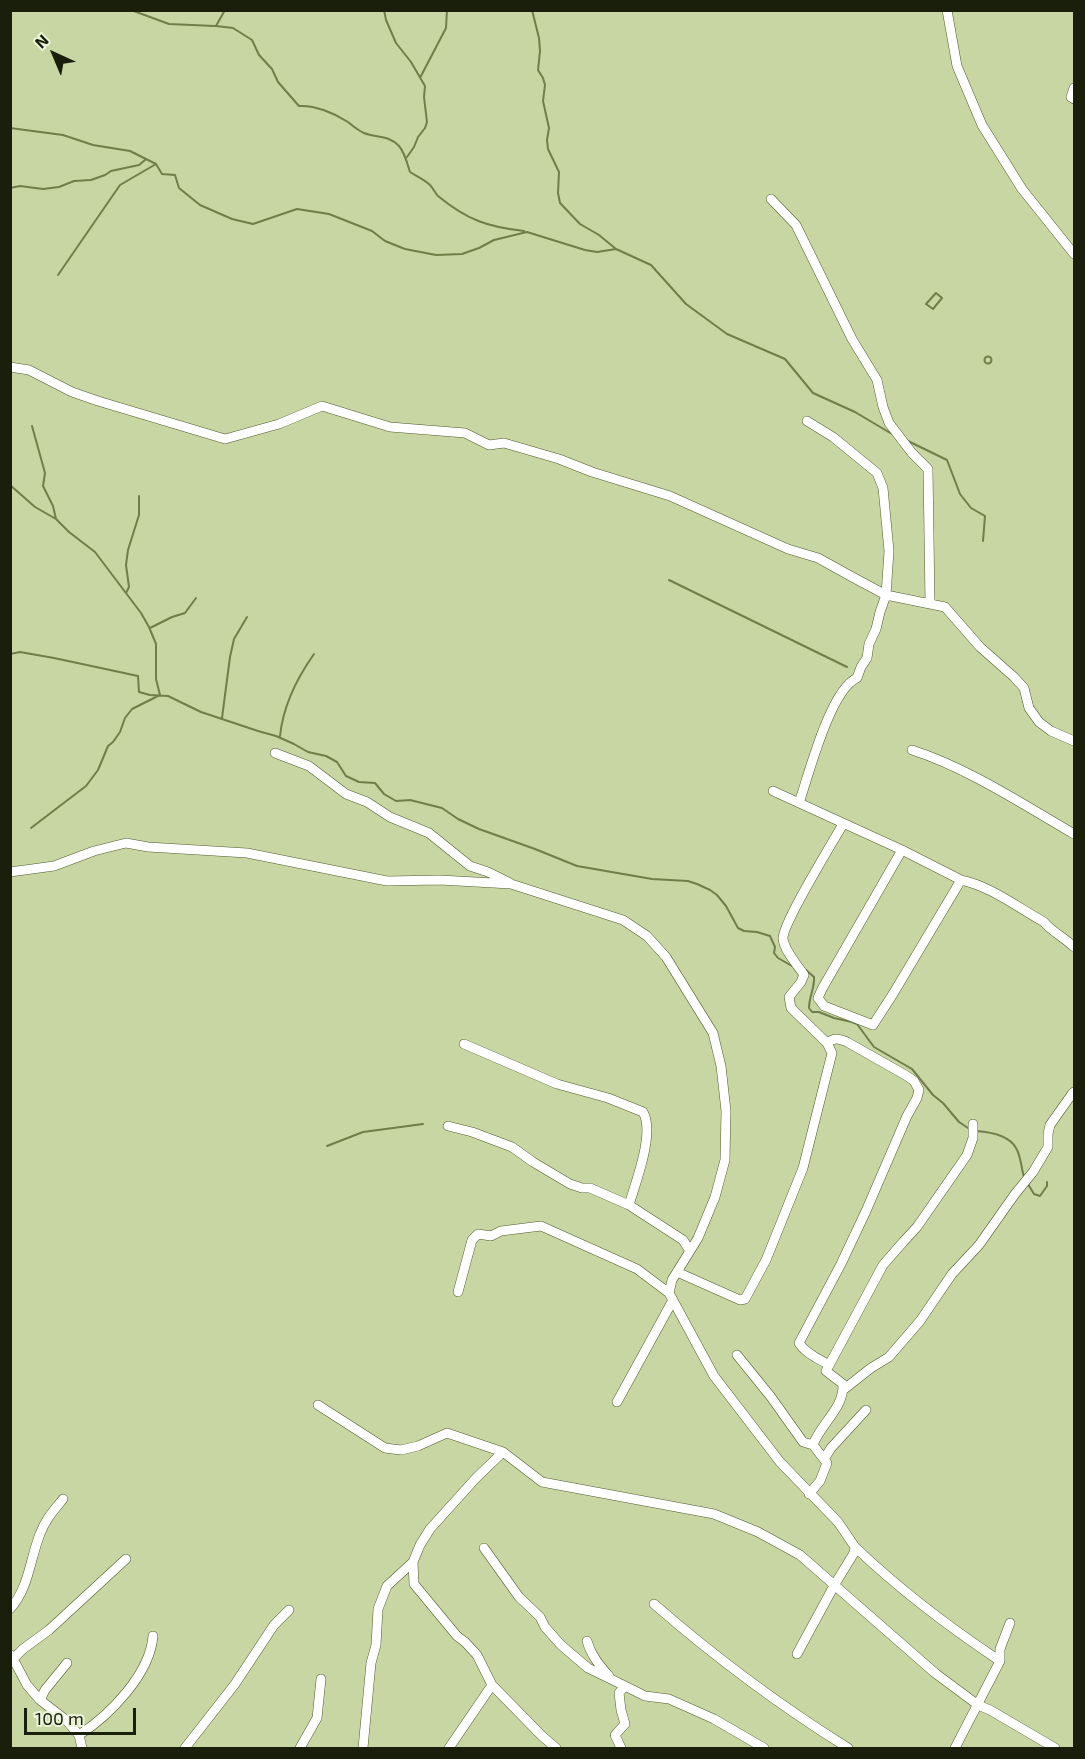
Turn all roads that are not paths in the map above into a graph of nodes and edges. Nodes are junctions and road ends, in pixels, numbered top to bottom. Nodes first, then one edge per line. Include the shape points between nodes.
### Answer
1 (947, 10) edge
2 (1074, 88) edge
3 (1074, 99) edge
4 (771, 199) dead end
5 (1074, 254) edge
6 (10, 367) edge
7 (807, 421) dead end
8 (886, 595) junction
9 (930, 603) junction
10 (1074, 741) edge
11 (912, 750) dead end
12 (275, 753) dead end
13 (773, 791) dead end
14 (799, 803) junction
15 (843, 824) junction
16 (1074, 834) edge
17 (902, 850) junction
18 (10, 872) edge
19 (961, 880) junction
20 (511, 884) junction
21 (1074, 946) edge
22 (827, 1043) junction
23 (464, 1044) dead end
24 (1074, 1092) edge
25 (973, 1124) dead end
26 (448, 1125) dead end
27 (628, 1205) junction
28 (690, 1251) junction
29 (677, 1272) junction
30 (458, 1292) dead end
31 (671, 1296) junction
32 (737, 1355) dead end
33 (829, 1365) junction
34 (843, 1390) junction
35 (617, 1402) dead end
36 (318, 1405) dead end
37 (866, 1410) dead end
38 (813, 1445) junction
39 (503, 1452) junction
40 (824, 1459) junction
41 (809, 1494) junction
42 (63, 1499) dead end
43 (855, 1547) junction
44 (484, 1548) dead end
45 (126, 1559) dead end
46 (412, 1562) junction
47 (835, 1584) junction
48 (654, 1604) dead end
49 (10, 1609) edge
50 (290, 1610) dead end
51 (1010, 1623) dead end
52 (153, 1635) dead end
53 (587, 1641) dead end
54 (797, 1654) dead end
55 (12, 1657) edge
56 (1000, 1661) junction
57 (67, 1663) dead end
58 (321, 1679) dead end
59 (613, 1680) junction
60 (492, 1685) junction
61 (625, 1686) junction
62 (40, 1700) junction
63 (978, 1705) junction
64 (78, 1735) junction
65 (764, 1748) edge
66 (82, 1749) edge
67 (185, 1749) edge
68 (300, 1749) edge
69 (363, 1749) edge
70 (448, 1749) edge
71 (556, 1749) edge
72 (621, 1749) edge
73 (848, 1749) edge
74 (955, 1749) edge
75 (1055, 1749) edge

1 - 5 street via 957,66 982,125 1022,189
2 - 3 street
4 - 9 street via 796,225 852,339 877,380 889,423 928,469
6 - 8 street via 29,370 98,401 225,439 279,424 322,406 390,428 465,433 489,445 504,443 670,496 788,549 818,558
7 - 8 street via 877,473 889,550
8 - 9 street
8 - 14 street via 867,658 857,678 847,684 836,700
9 - 10 street via 945,607 980,647 1014,677 1024,688 1029,708 1039,722
11 - 16 street via 938,759
12 - 20 street via 309,766 346,794 429,833 470,866
13 - 14 street
14 - 15 street
15 - 17 street
15 - 22 street via 783,936 804,975 789,997 791,1008
17 - 19 street
17 - 19 street via 822,989 818,998 824,1006 873,1025
18 - 20 street via 54,866 126,843 247,853 387,880
19 - 21 street via 1022,909
20 - 28 street via 623,920 647,936 666,957 713,1033 726,1111 725,1160 715,1197
22 - 29 street via 832,1053 803,1168 766,1260 745,1299
22 - 33 street via 838,1038 847,1042 907,1076 919,1090 841,1264 799,1343
23 - 27 street via 557,1084 643,1112 647,1134
24 - 34 street via 1050,1125 1048,1147 1033,1172 979,1245 952,1274 890,1357
25 - 33 street via 967,1155 918,1227 884,1265
26 - 27 street via 512,1147 570,1184 590,1188
27 - 28 street via 683,1240
28 - 29 street
29 - 31 street
30 - 31 street via 472,1240 478,1234 491,1236 501,1230 541,1226 637,1269
31 - 35 street
31 - 41 street via 714,1376
32 - 38 street via 803,1442
33 - 34 street via 826,1371 843,1384
34 - 38 street
36 - 39 street via 385,1448 418,1446 447,1433
37 - 40 street
38 - 40 street
39 - 46 street via 430,1529
39 - 47 street via 542,1482 722,1517 800,1555
40 - 41 street via 827,1463 820,1481
41 - 43 street via 838,1522
42 - 49 street via 48,1516 21,1593
43 - 47 street
43 - 56 street via 915,1601
44 - 59 street via 519,1598 561,1645 588,1668
45 - 55 street via 49,1630
46 - 60 street via 414,1584 477,1655
46 - 69 street via 387,1586 378,1608
47 - 54 street
47 - 63 street via 935,1673
48 - 73 street via 705,1647
50 - 67 street via 274,1625
51 - 56 street via 1000,1649
52 - 64 street via 152,1648 131,1687
53 - 59 street via 596,1661
55 - 62 street
56 - 63 street
57 - 62 street
58 - 68 street via 317,1718
59 - 61 street
60 - 70 street
60 - 71 street
61 - 65 street via 669,1699 714,1719
61 - 72 street via 619,1693 625,1724 615,1735
62 - 64 street
63 - 74 street
63 - 75 street
64 - 66 street

